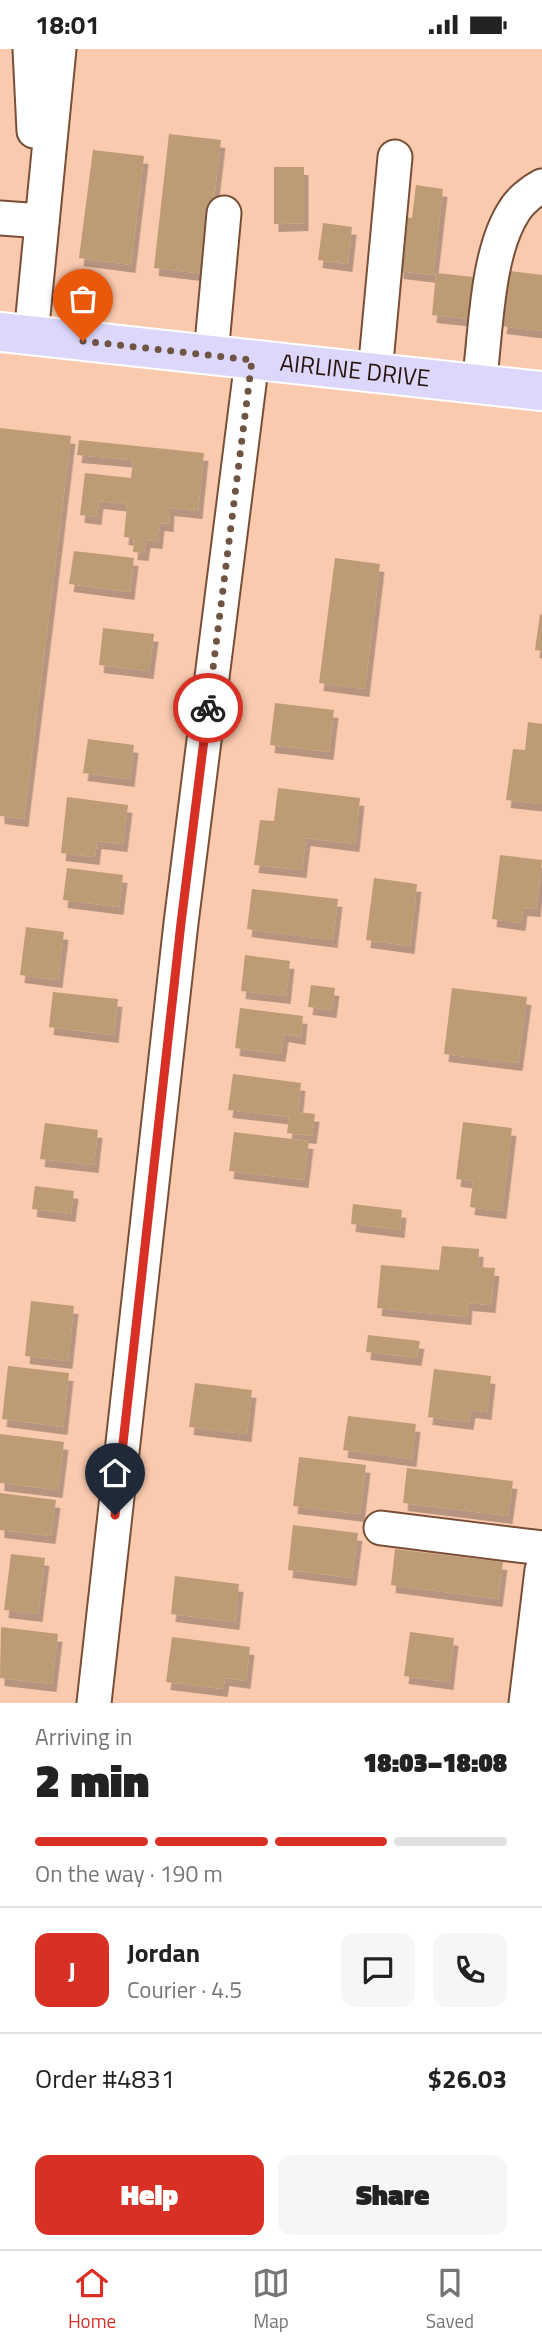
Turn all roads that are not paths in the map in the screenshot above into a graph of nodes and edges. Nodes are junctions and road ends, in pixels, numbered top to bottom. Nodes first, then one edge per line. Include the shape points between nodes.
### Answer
1 (30, 49) edge
2 (59, 49) edge
3 (395, 157) dead end
4 (47, 170) junction
5 (542, 186) edge
6 (224, 213) dead end
7 (0, 218) edge
8 (42, 221) junction
9 (16, 334) edge
10 (211, 355) junction
11 (252, 360) junction
12 (375, 373) junction
13 (479, 385) junction
14 (542, 391) edge
15 (381, 1528) dead end
16 (542, 1548) edge
17 (542, 1570) edge
18 (94, 1703) edge
19 (526, 1703) edge

1 - 4 street via 34,131
2 - 4 street
3 - 12 street
4 - 8 street
5 - 13 street via 515,208 505,227 494,264
6 - 10 street
7 - 8 street
8 - 9 street
9 - 10 main road, AIRLINE DRIVE
10 - 11 main road, AIRLINE DRIVE
11 - 12 main road, AIRLINE DRIVE
11 - 18 street via 181,923
12 - 13 main road, AIRLINE DRIVE
13 - 14 main road, AIRLINE DRIVE
15 - 16 street
17 - 19 street

